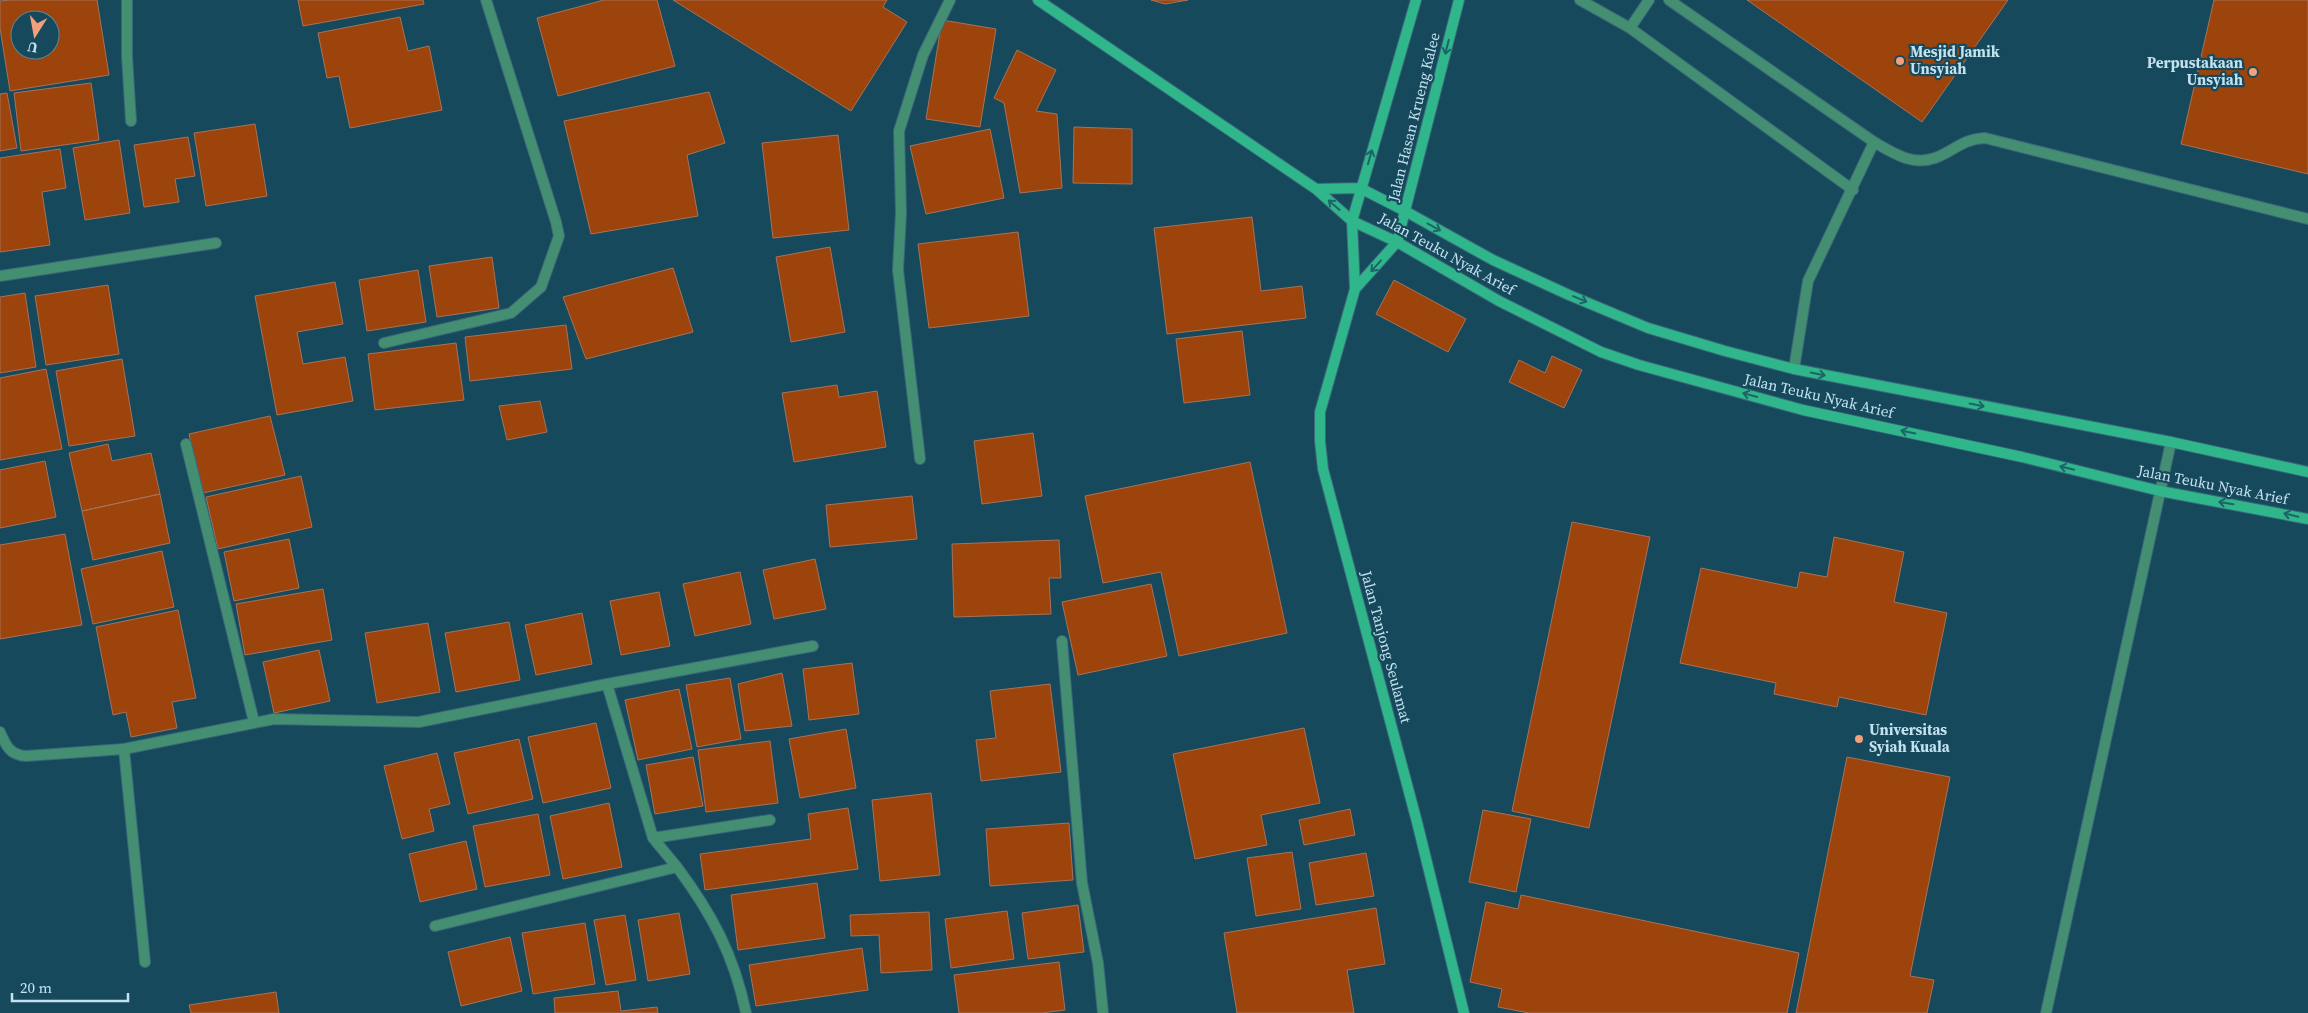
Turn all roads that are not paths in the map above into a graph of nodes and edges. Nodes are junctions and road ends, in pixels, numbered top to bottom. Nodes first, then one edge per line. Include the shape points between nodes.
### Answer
1 (127, 0) edge
2 (486, 0) edge
3 (950, 0) edge
4 (1038, 0) edge
5 (1416, 0) edge
6 (1459, 0) edge
7 (1580, 0) edge
8 (1649, 0) edge
9 (1669, 0) edge
10 (1630, 28) junction
11 (131, 121) dead end
12 (1874, 142) junction
13 (1360, 188) junction
14 (1316, 189) junction
15 (1853, 190) junction
16 (1405, 211) junction
17 (2308, 219) edge
18 (1352, 221) junction
19 (1397, 242) junction
20 (216, 243) dead end
21 (0, 276) edge
22 (1355, 289) junction
23 (384, 343) dead end
24 (1794, 369) junction
25 (2171, 442) junction
26 (186, 444) dead end
27 (920, 459) dead end
28 (2308, 472) edge
29 (2160, 491) junction
30 (2308, 520) edge
31 (1062, 641) dead end
32 (813, 646) dead end
33 (607, 684) junction
34 (254, 722) junction
35 (0, 732) edge
36 (124, 749) junction
37 (770, 820) dead end
38 (653, 838) junction
39 (677, 866) junction
40 (434, 926) dead end
41 (145, 962) dead end
42 (746, 1013) edge
43 (1103, 1013) edge
44 (1464, 1013) edge
45 (2046, 1013) edge

1 - 11 street
2 - 23 street via 556,222 559,236 555,251 541,287 511,313
3 - 27 street via 923,55 899,131 901,213 898,270
4 - 14 main road
13 -> 5 main road, Jalan Hasan Krueng Kalee
6 -> 16 main road, Jalan Hasan Krueng Kalee
7 - 10 street
8 - 10 street
9 - 12 street
10 - 15 street
12 - 15 street
12 - 17 street via 1899,157 1919,161 1935,158 1973,139 1985,138
13 - 14 main road
13 - 16 main road, Jalan Teuku Nyak Arief
13 - 18 main road, Jalan Hasan Krueng Kalee
18 -> 14 main road, Jalan Teuku Nyak Arief
15 - 24 street via 1808,281
16 - 19 main road, Jalan Hasan Krueng Kalee
16 -> 24 main road, Jalan Teuku Nyak Arief via 1493,260 1648,328
18 - 19 main road, Jalan Teuku Nyak Arief
18 - 22 main road, Jalan Tanjong Seulamat
19 -> 22 main road, Jalan Tanjong Seulamat
29 -> 19 main road, Jalan Teuku Nyak Arief via 2022,457 1803,410 1639,365 1601,352 1498,301
20 - 21 street
22 - 44 main road, Jalan Tanjong Seulamat via 1320,412 1323,469
24 -> 25 main road, Jalan Teuku Nyak Arief
25 - 28 main road, Jalan Teuku Nyak Arief
25 - 29 street
26 - 34 street
30 -> 29 main road, Jalan Teuku Nyak Arief
29 - 45 street
31 - 43 street via 1082,882 1098,964
32 - 33 street
33 - 34 street via 419,722 274,719
33 - 38 street
34 - 36 street
35 - 36 street via 7,749 18,756
36 - 41 street
37 - 38 street
38 - 39 street
39 - 40 street
39 - 42 street via 702,900 728,950

